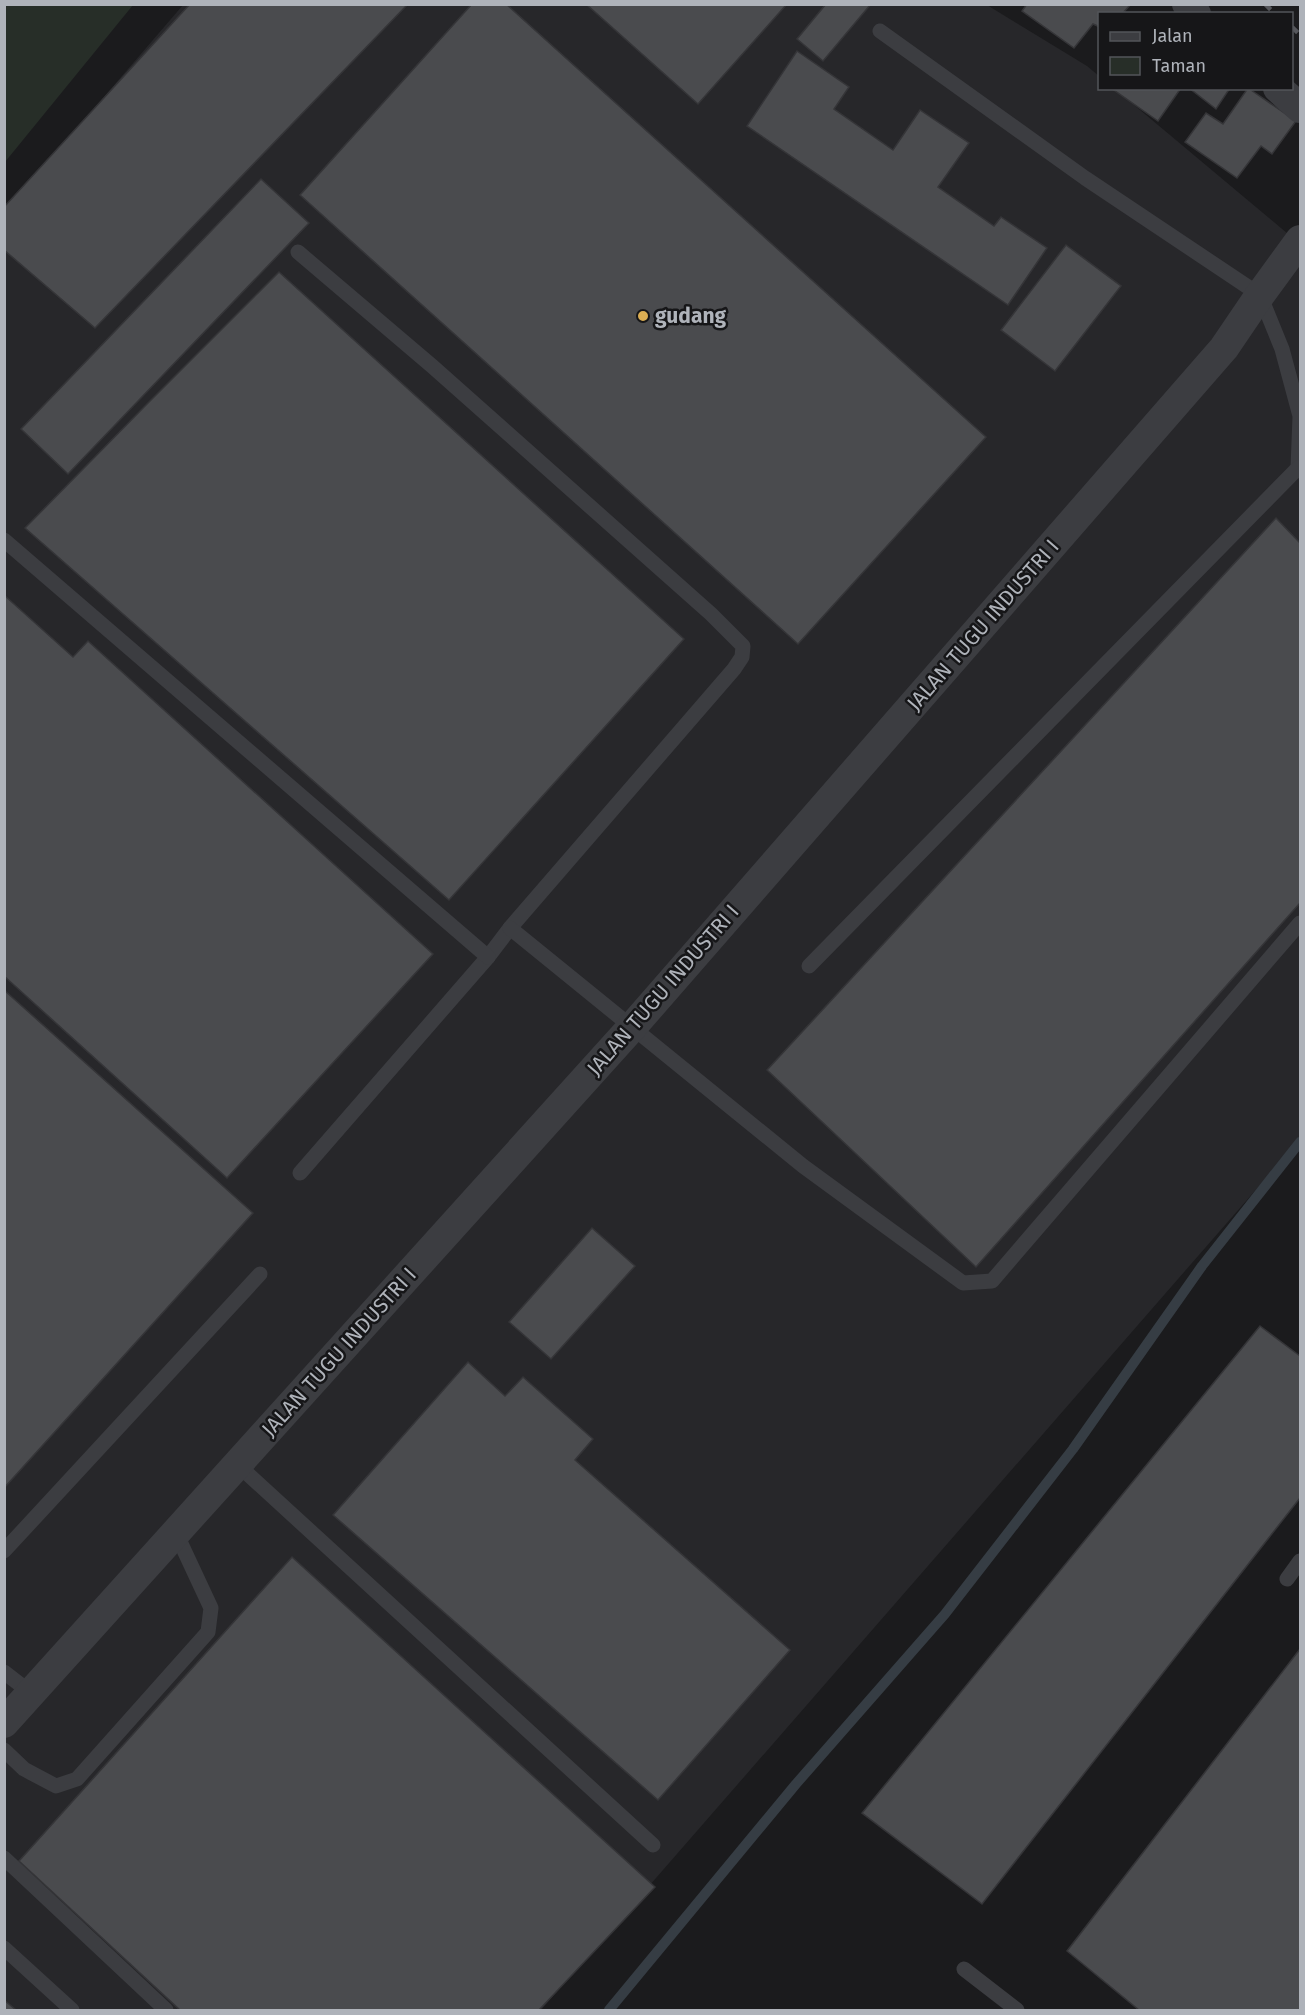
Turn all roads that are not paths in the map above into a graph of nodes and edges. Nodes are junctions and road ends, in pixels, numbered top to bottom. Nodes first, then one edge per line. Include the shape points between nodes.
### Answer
1 (880, 31) dead end
2 (1280, 90) edge
3 (1300, 108) edge
4 (1299, 244) edge
5 (298, 252) dead end
6 (1260, 295) junction
7 (1299, 470) edge
8 (4, 540) edge
9 (1300, 923) edge
10 (510, 928) junction
11 (488, 957) junction
12 (809, 966) dead end
13 (633, 1026) junction
14 (300, 1173) dead end
15 (260, 1274) dead end
16 (237, 1465) junction
17 (176, 1533) junction
18 (4, 1551) edge
19 (1300, 1562) edge
20 (1287, 1579) dead end
21 (4, 1672) edge
22 (31, 1693) junction
23 (4, 1723) edge
24 (4, 1750) edge
25 (653, 1845) dead end
26 (4, 1858) edge
27 (4, 1948) edge
28 (964, 1969) dead end
29 (72, 2010) edge
30 (166, 2010) edge
31 (1017, 2010) edge

1 - 6 lane via 1085,178
2 - 3 street
4 - 6 street, JALAN TUGU INDUSTRI I
5 - 10 lane via 432,366 743,646 742,657 734,669
6 - 7 lane via 1282,349 1300,416
6 - 13 street, JALAN TUGU INDUSTRI I via 1224,348
7 - 12 lane
8 - 11 lane
9 - 13 lane via 992,1281 963,1283 803,1166
10 - 11 lane
10 - 13 lane
11 - 14 lane
13 - 16 street, JALAN TUGU INDUSTRI I
15 - 18 lane
16 - 17 street, JALAN TUGU INDUSTRI I
16 - 25 lane
17 - 22 street, JALAN TUGU INDUSTRI I
17 - 24 lane via 211,1608 208,1632 76,1779 56,1786 24,1769
19 - 20 lane
21 - 22 lane
22 - 23 street, JALAN TUGU INDUSTRI I
26 - 30 lane
27 - 29 lane
28 - 31 lane

